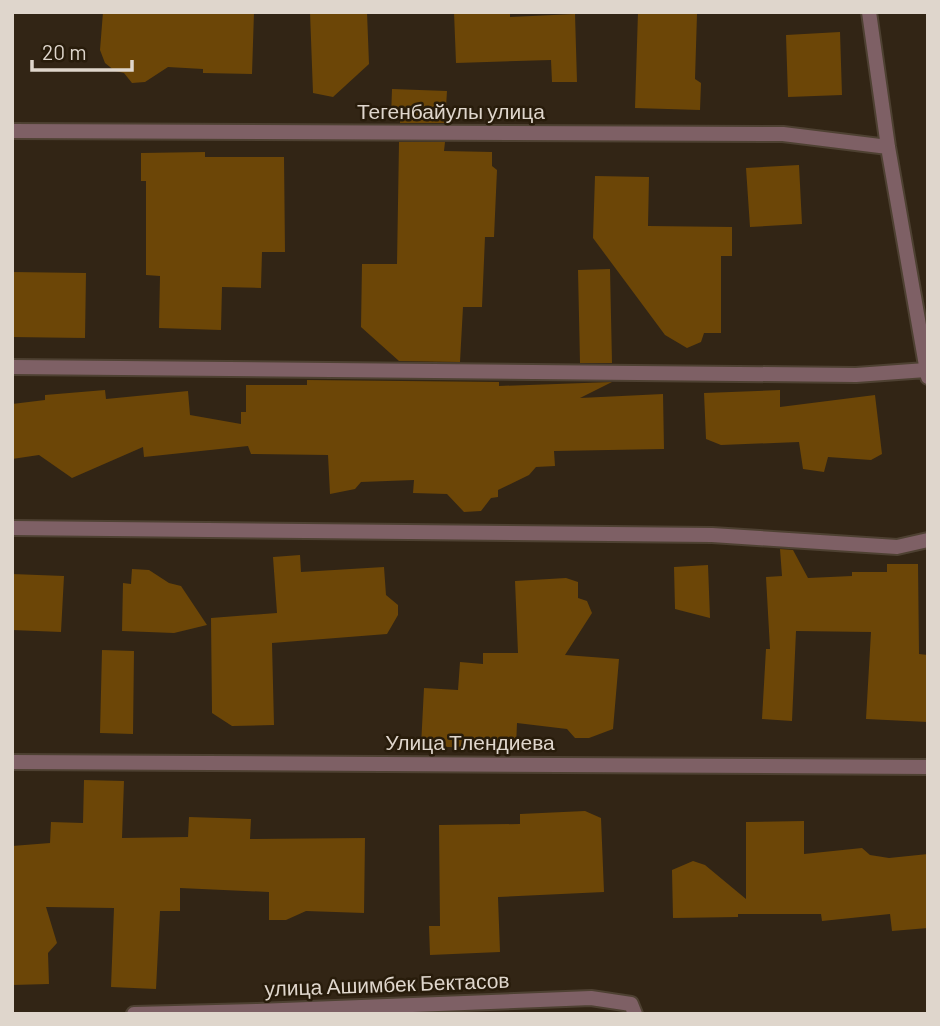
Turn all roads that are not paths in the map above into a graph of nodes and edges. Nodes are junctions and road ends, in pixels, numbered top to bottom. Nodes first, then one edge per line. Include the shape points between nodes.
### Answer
1 (869, 12) edge
2 (12, 131) edge
3 (888, 146) junction
4 (12, 368) edge
5 (927, 374) edge
6 (12, 528) edge
7 (928, 540) edge
8 (12, 762) edge
9 (928, 767) edge
10 (134, 1014) edge
11 (635, 1014) edge

1 - 3 street
2 - 3 street, Тегенбайулы улица via 783,134
3 - 5 street
4 - 5 street
6 - 7 street via 712,534 897,547
8 - 9 street, Улица Тлендиева
10 - 11 street, улица Ашимбек Бектасов via 591,998 631,1004

